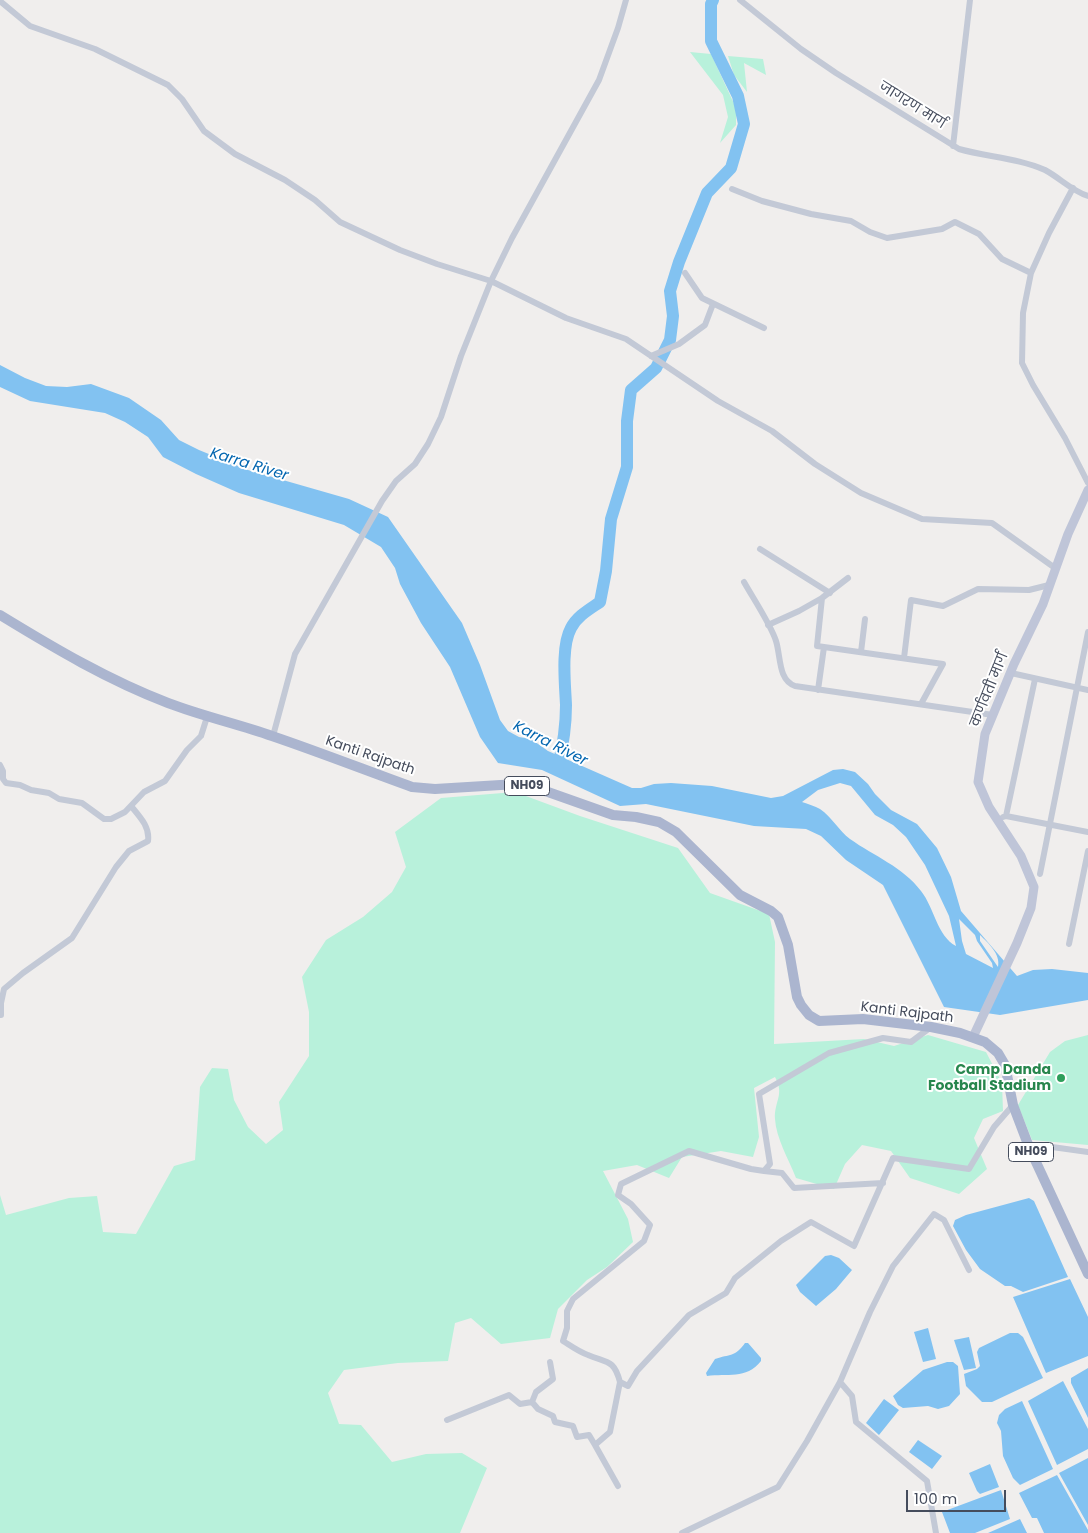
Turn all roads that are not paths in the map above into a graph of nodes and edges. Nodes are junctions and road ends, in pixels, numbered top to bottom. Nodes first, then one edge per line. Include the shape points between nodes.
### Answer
1 (626, 0) edge
2 (740, 0) edge
3 (970, 0) edge
4 (0, 1) edge
5 (953, 146) junction
6 (732, 188) dead end
7 (1073, 188) junction
8 (1088, 196) edge
9 (685, 273) dead end
10 (1030, 273) junction
11 (491, 281) junction
12 (713, 304) junction
13 (764, 328) dead end
14 (653, 358) junction
15 (1088, 483) edge
16 (1088, 490) edge
17 (760, 549) dead end
18 (1055, 568) junction
19 (848, 578) dead end
20 (744, 582) dead end
21 (1050, 585) junction
22 (830, 592) junction
23 (822, 598) junction
24 (0, 614) edge
25 (865, 619) dead end
26 (768, 625) junction
27 (1088, 632) edge
28 (824, 647) junction
29 (861, 652) junction
30 (904, 658) junction
31 (1010, 673) junction
32 (1035, 678) junction
33 (1077, 687) junction
34 (818, 690) junction
35 (1088, 690) edge
36 (921, 704) junction
37 (993, 715) junction
38 (207, 716) junction
39 (273, 736) junction
40 (0, 765) edge
41 (131, 806) junction
42 (1006, 816) junction
43 (997, 819) junction
44 (1050, 825) junction
45 (1088, 832) edge
46 (1088, 851) edge
47 (1040, 874) dead end
48 (1069, 944) dead end
49 (1, 1012) edge
50 (931, 1027) junction
51 (973, 1037) junction
52 (1013, 1106) junction
53 (1029, 1147) junction
54 (1088, 1152) edge
55 (764, 1171) junction
56 (882, 1182) junction
57 (969, 1270) dead end
58 (1088, 1274) edge
59 (550, 1362) dead end
60 (620, 1382) junction
61 (840, 1382) junction
62 (532, 1402) junction
63 (448, 1420) dead end
64 (595, 1445) junction
65 (618, 1486) dead end
66 (682, 1533) edge
67 (936, 1533) edge

1 - 11 street via 599,80
2 - 5 street, जागरण मार्ग via 836,73
3 - 5 street
4 - 11 street via 30,26 96,49 168,85 182,98 204,131 235,154 315,200 340,222 400,250
5 - 7 street, जागरण मार्ग via 1045,170
6 - 10 street via 762,201 851,221 887,238 942,229 955,222 980,234 1002,258
7 - 8 street, जागरण मार्ग
7 - 10 street
9 - 12 street via 702,298
10 - 15 street via 1023,313 1022,363
11 - 14 street via 566,318 626,340
11 - 39 street via 428,444 382,501 296,654
12 - 13 street
12 - 14 street via 705,325
14 - 18 street via 718,401 769,429 815,464 861,492 922,518 992,523
16 - 18 main road, कर्णवती मार्ग
17 - 22 street
18 - 21 main road, कर्णवती मार्ग
19 - 22 street
20 - 26 street
21 - 30 street via 1029,590 978,589 943,606 911,600
21 - 31 main road, कर्णवती मार्ग
22 - 23 street
23 - 26 street
23 - 28 street via 817,646
24 - 38 main road, Kanti Rajpath / NH09 via 106,676
25 - 29 street
26 - 34 street via 776,640 788,684
27 - 33 street
28 - 29 street
28 - 34 street
29 - 30 street
30 - 36 street via 943,664
31 - 32 street
31 - 37 main road, कर्णवती मार्ग
32 - 33 street
32 - 42 street
33 - 35 street
33 - 44 street
34 - 36 street
36 - 37 street
37 - 43 main road, कर्णवती मार्ग via 985,734 978,782
38 - 39 main road, Kanti Rajpath / NH09
38 - 41 street via 201,736 165,781 144,792
39 - 50 main road, Kanti Rajpath / NH09 via 412,787 436,789 517,784 612,815 659,822 676,832 740,895 778,917 788,945 797,997 809,1015 819,1021 863,1019
40 - 41 street via 6,783 49,793 59,799 82,802 104,820 125,812
41 - 49 street via 144,822 149,833 148,841 129,851 116,867 72,938 4,989
42 - 43 street
42 - 44 street
43 - 51 main road, कर्णवती मार्ग via 1020,856 1034,887 1031,908 1017,943
44 - 45 street
44 - 47 street
46 - 48 street
50 - 51 main road, Kanti Rajpath / NH09
50 - 55 street via 911,1042 883,1038 829,1053 759,1094 770,1164
51 - 52 main road, NH09 via 998,1053 1004,1065
52 - 53 main road, NH09
52 - 56 street via 994,1127 968,1169 892,1158
53 - 54 street
53 - 58 main road, NH09
55 - 56 street via 782,1173 794,1188
55 - 60 street via 689,1151 621,1184 618,1195 650,1225 644,1241 573,1298 567,1311 563,1341 587,1355 608,1361 617,1371
56 - 60 street via 854,1246 812,1222 781,1241 735,1278 726,1293 689,1315 628,1386
57 - 61 street via 944,1220 934,1214 893,1266
59 - 62 street via 553,1379 536,1392
60 - 64 street via 610,1432
61 - 66 street via 778,1487
61 - 67 street via 852,1396 856,1422 927,1481
62 - 63 street via 520,1404 509,1395
62 - 64 street via 553,1416 555,1422 573,1426 578,1437 589,1436
64 - 65 street

